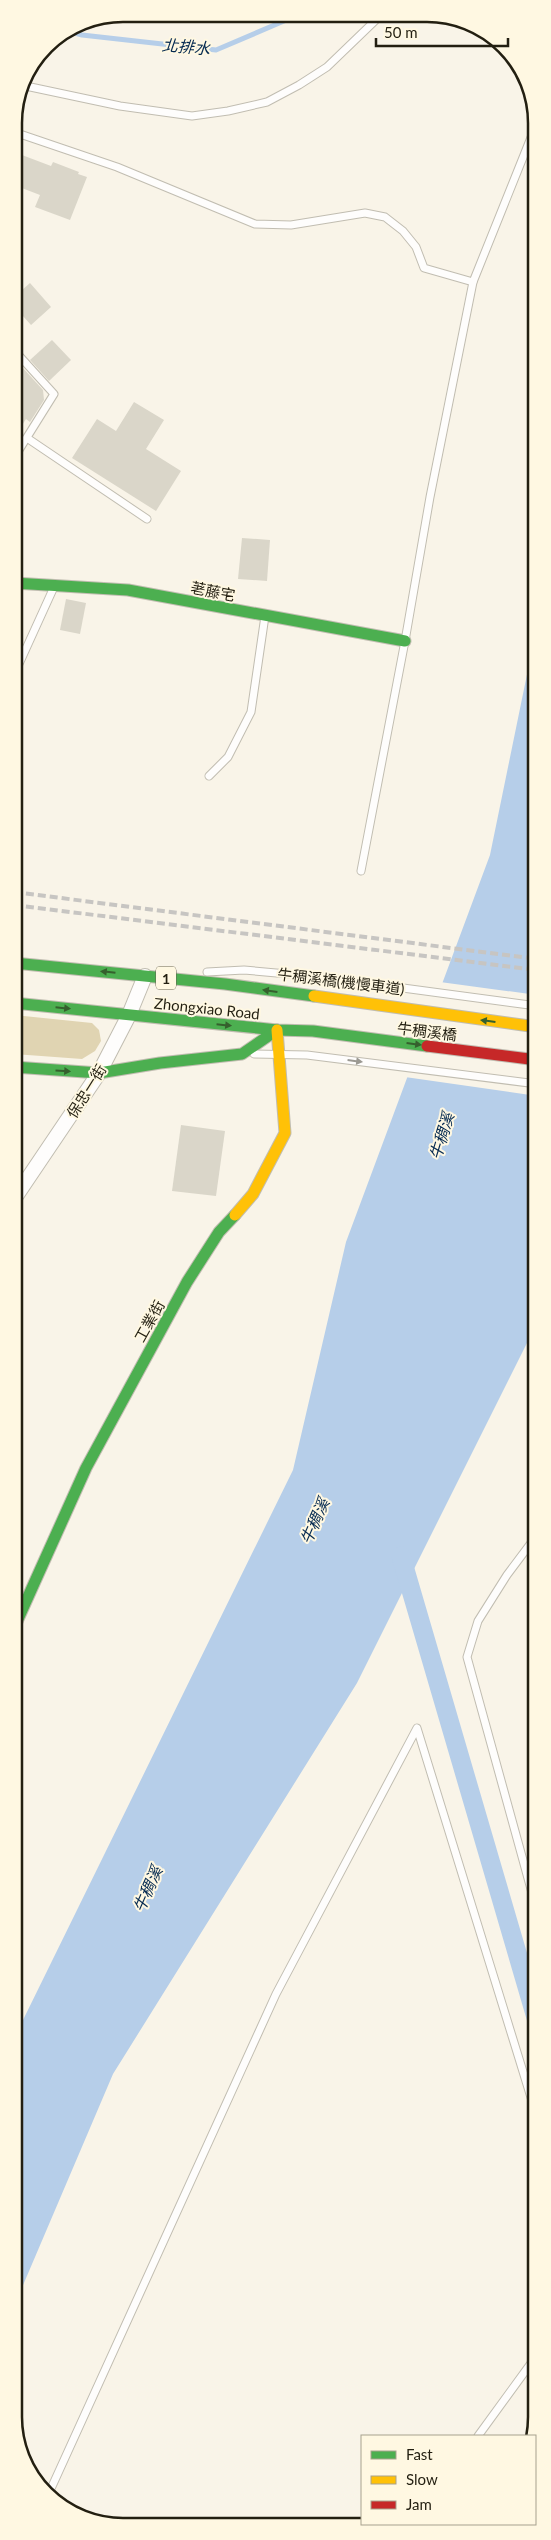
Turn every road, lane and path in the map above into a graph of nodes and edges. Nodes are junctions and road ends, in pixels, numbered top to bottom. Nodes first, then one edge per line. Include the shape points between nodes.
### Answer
1 (375, 22) edge
2 (29, 87) edge
3 (23, 135) edge
4 (529, 142) edge
5 (473, 282) junction
6 (23, 360) edge
7 (27, 438) junction
8 (23, 444) edge
9 (148, 519) dead end
10 (23, 584) edge
11 (54, 587) junction
12 (265, 616) junction
13 (405, 641) junction
14 (23, 656) edge
15 (209, 776) dead end
16 (361, 871) dead end
17 (23, 964) edge
18 (145, 976) junction
19 (318, 998) joint
20 (23, 1004) edge
21 (529, 1005) edge
22 (129, 1015) junction
23 (529, 1026) edge
24 (277, 1030) junction
25 (242, 1054) junction
26 (279, 1054) junction
27 (529, 1059) edge
28 (23, 1068) edge
29 (99, 1073) junction
30 (529, 1083) edge
31 (23, 1186) edge
32 (528, 1546) edge
33 (22, 1609) edge
34 (528, 1879) edge
35 (528, 2089) edge
36 (528, 2368) edge
37 (479, 2435) edge
38 (52, 2487) edge

1 - 2 lane via 327,67 299,85 268,102 228,111 192,116 120,106
3 - 5 lane via 117,167 255,224 291,225 365,213 385,217 403,230 416,247 424,268
4 - 5 lane
5 - 13 lane
6 - 7 lane via 54,394
7 - 8 lane
7 - 9 lane
10 - 11 main road, 荖藤宅
11 - 12 main road, 荖藤宅 via 128,590
11 - 14 lane
12 - 13 main road, 荖藤宅
12 - 15 lane via 251,712 228,757
13 - 16 lane
18 -> 17 main road, Zhongxiao Road / 1
19 -> 18 main road, Zhongxiao Road / 1
18 - 21 lane, 牛稠溪橋(機慢車道) via 244,970
18 - 22 street, 保忠一街
23 -> 19 main road, 牛稠溪橋 / 1
20 -> 22 main road, Zhongxiao Road
22 -> 24 main road, Zhongxiao Road
22 - 29 street, 保忠一街
24 - 25 main road, Zhongxiao Road
24 - 26 main road, 工業街
24 -> 27 main road, 牛稠溪橋 via 313,1031
25 - 26 lane
25 - 29 main road, Zhongxiao Road
26 -> 30 lane
26 - 33 main road, 工業街 via 285,1133 253,1194 219,1232 182,1291 86,1468
28 -> 29 main road, Zhongxiao Road
29 - 31 street, 保忠一街
32 - 34 lane via 478,1621 467,1657
35 - 38 lane via 417,1728 276,1994
36 - 37 lane

